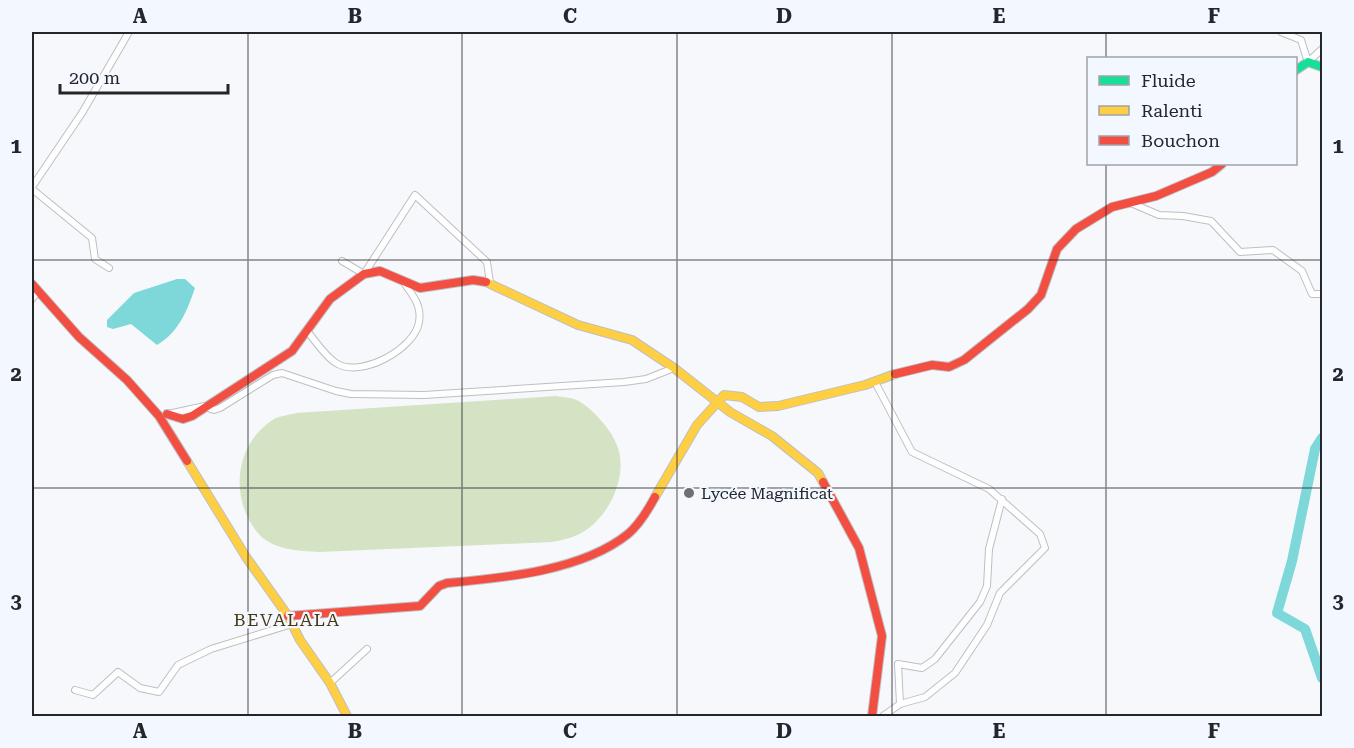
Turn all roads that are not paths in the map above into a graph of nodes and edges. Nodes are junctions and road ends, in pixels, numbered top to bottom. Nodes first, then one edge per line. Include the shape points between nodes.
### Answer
1 (129, 32) edge
2 (1281, 32) edge
3 (1323, 50) edge
4 (1308, 62) junction
5 (1323, 67) edge
6 (1297, 69) edge
7 (1220, 165) edge
8 (32, 188) edge
9 (1131, 202) junction
10 (342, 261) dead end
11 (109, 268) dead end
12 (364, 274) junction
13 (490, 283) junction
14 (32, 284) edge
15 (405, 284) junction
16 (38, 291) junction
17 (1323, 294) edge
18 (32, 299) edge
19 (308, 332) junction
20 (674, 368) junction
21 (875, 382) junction
22 (717, 401) junction
23 (207, 406) junction
24 (163, 415) junction
25 (1002, 499) junction
26 (290, 620) junction
27 (367, 649) dead end
28 (330, 683) junction
29 (75, 690) dead end
30 (900, 704) junction
31 (347, 717) edge
32 (872, 717) edge
33 (883, 717) edge

1 - 8 street
2 - 4 street via 1301,40
3 - 4 street
4 - 5 street
4 - 6 street
7 - 9 street via 1156,196
8 - 11 street via 92,238 95,259
9 - 17 street via 1159,215 1211,221 1240,252 1273,250 1302,271 1312,294
9 - 21 street via 1112,207 1076,229 1057,249 1041,294 964,360 949,367 908,369
10 - 12 street
12 - 13 street via 414,195 487,262
12 - 15 street via 380,271
12 - 19 street via 330,299
13 - 15 street via 473,280 420,288
13 - 20 street via 579,325 632,340
14 - 16 street
15 - 19 street via 419,305 420,324 406,343 379,363 356,368 336,363
16 - 18 street
16 - 24 street via 80,337
19 - 23 street via 279,361
20 - 22 street
20 - 23 street via 646,380 424,395 336,392 282,373 220,408
21 - 22 street via 778,406 759,407 742,397 724,395
21 - 25 street via 912,452
22 - 26 street via 686,442 649,507 631,532 617,542 538,573 447,583 420,606
22 - 32 street via 772,436 818,473 859,548 882,636
23 - 24 street via 183,419
24 - 26 street via 246,557
25 - 30 street via 989,549 987,586 980,602 935,659 922,668 898,664
25 - 30 street via 1040,534 1045,548 1000,593 987,625 955,673 926,697
26 - 28 street
26 - 29 street via 178,665 159,692 140,688 118,672 93,695
27 - 28 street
28 - 31 street
30 - 33 street

